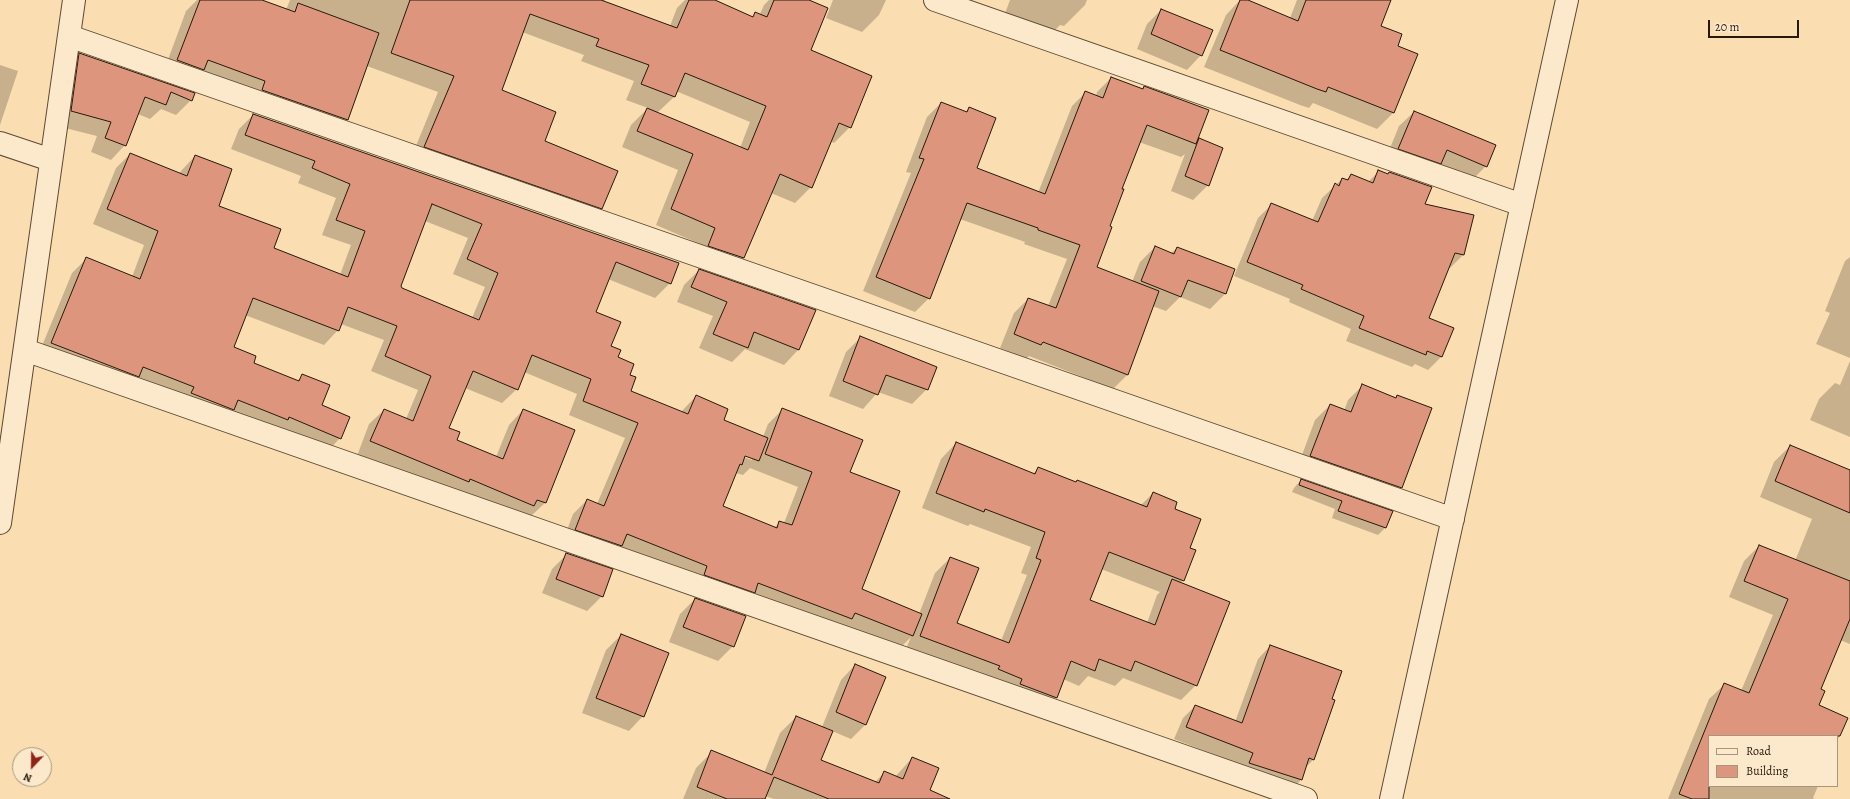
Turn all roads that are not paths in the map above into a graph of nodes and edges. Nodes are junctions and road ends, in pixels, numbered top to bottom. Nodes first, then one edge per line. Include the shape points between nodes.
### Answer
1 (74, 0) edge
2 (935, 0) edge
3 (1567, 0) edge
4 (69, 36) junction
5 (0, 143) edge
6 (51, 160) junction
7 (1522, 205) junction
8 (25, 350) junction
9 (3, 484) edge
10 (1453, 519) junction
11 (0, 523) edge
12 (1306, 799) edge
13 (1391, 799) edge

1 - 4 street
2 - 7 street
3 - 7 street
4 - 6 street
4 - 10 street
5 - 6 street
6 - 8 street
7 - 10 street
8 - 9 street
8 - 12 street
9 - 11 street
10 - 13 street

